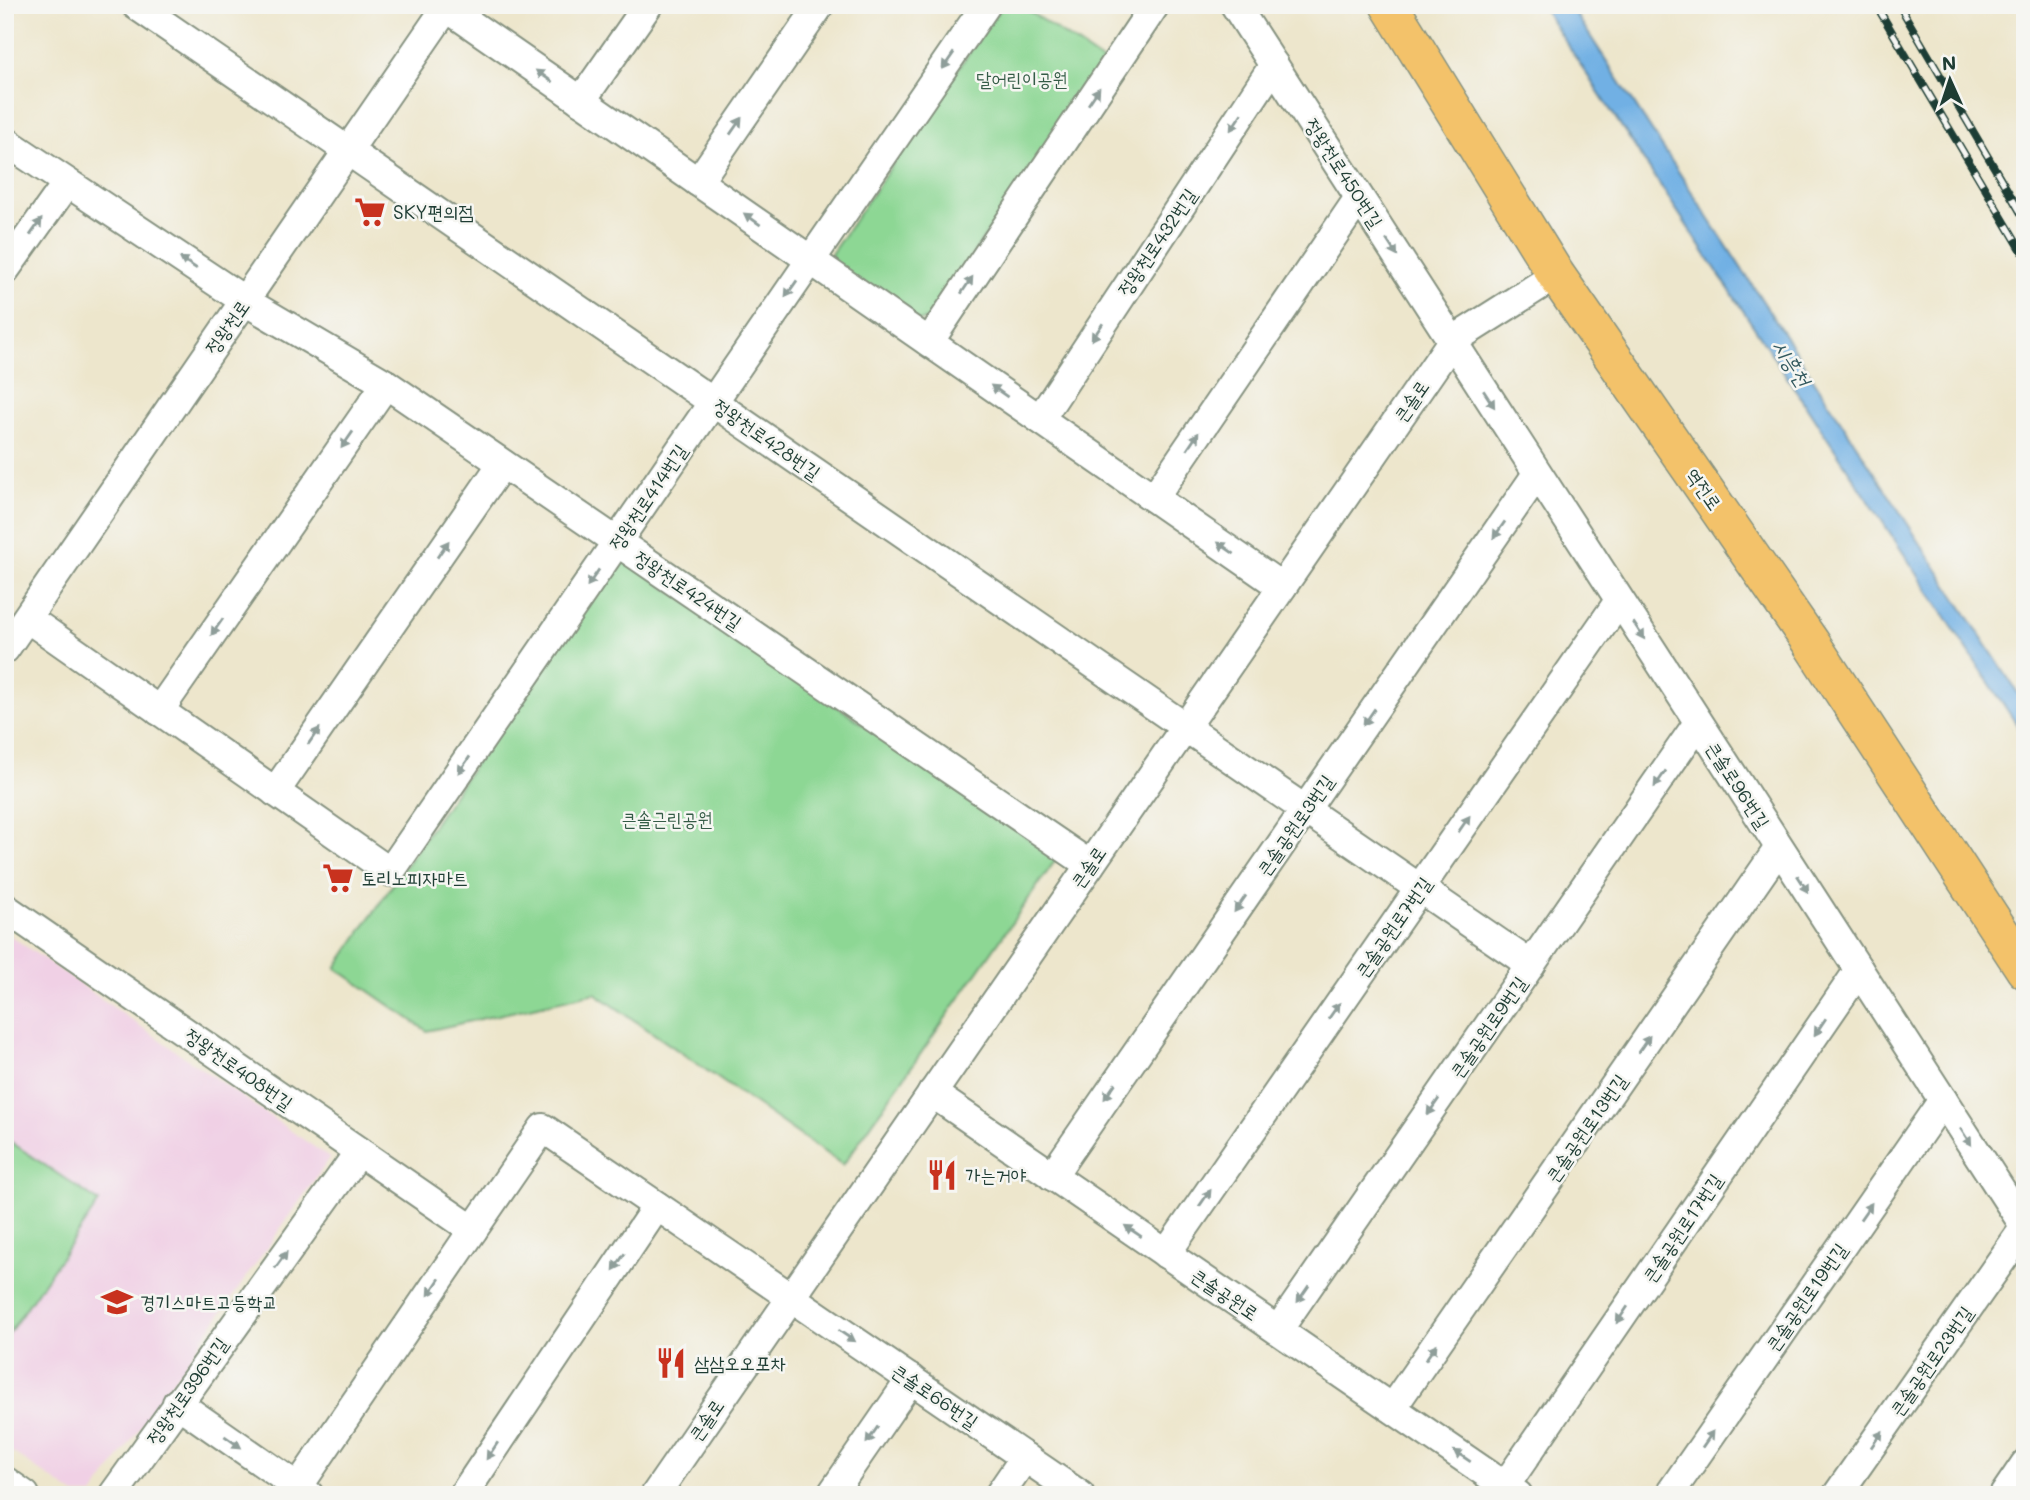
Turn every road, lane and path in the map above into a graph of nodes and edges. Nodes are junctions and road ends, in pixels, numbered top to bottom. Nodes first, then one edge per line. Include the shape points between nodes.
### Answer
1 (136, 5) edge
2 (648, 5) edge
3 (820, 5) edge
4 (986, 5) edge
5 (1155, 5) edge
6 (1235, 5) edge
7 (1389, 5) edge
8 (446, 6) edge
9 (1274, 65) junction
10 (581, 101) junction
11 (5, 141) edge
12 (348, 151) junction
13 (698, 182) junction
14 (66, 183) junction
15 (1359, 198) junction
16 (811, 260) junction
17 (5, 270) edge
18 (1556, 275) junction
19 (245, 301) junction
20 (1452, 341) junction
21 (929, 342) junction
22 (386, 384) junction
23 (713, 402) junction
24 (1040, 419) junction
25 (502, 464) junction
26 (1537, 474) junction
27 (1154, 498) junction
28 (617, 542) junction
29 (1282, 587) junction
30 (1619, 601) junction
31 (27, 618) junction
32 (5, 649) edge
33 (159, 711) junction
34 (1698, 723) junction
35 (1185, 727) junction
36 (275, 792) junction
37 (1305, 810) junction
38 (1779, 848) junction
39 (1090, 865) junction
40 (1419, 888) junction
41 (5, 908) edge
42 (1531, 965) junction
43 (1858, 970) junction
44 (2025, 970) edge
45 (932, 1093) junction
46 (1942, 1100) junction
47 (359, 1152) junction
48 (1052, 1176) junction
49 (657, 1206) junction
50 (2025, 1227) edge
51 (473, 1230) junction
52 (1166, 1254) junction
53 (791, 1297) junction
54 (1278, 1330) junction
55 (911, 1379) junction
56 (177, 1404) junction
57 (1392, 1408) junction
58 (1025, 1457) junction
59 (2025, 1464) edge
60 (5, 1481) edge
61 (1512, 1490) edge
62 (303, 1491) edge
63 (25, 1495) edge
64 (113, 1495) edge
65 (463, 1495) edge
66 (654, 1495) edge
67 (831, 1495) edge
68 (999, 1495) edge
69 (1080, 1495) edge
70 (1670, 1495) edge
71 (1838, 1495) edge
72 (2004, 1495) edge

1 - 12 street, 정왕천로428번길
2 - 10 street
13 -> 3 street
4 -> 16 street, 정왕천로414번길
21 -> 5 street
6 - 9 street, 정왕천로450번길
7 - 18 main road, 역전로
10 -> 8 street
8 - 12 street, 정왕천로
9 - 15 street, 정왕천로450번길
9 -> 24 street, 정왕천로432번길
10 - 13 street
11 - 14 street, 정왕천로424번길
12 - 19 street, 정왕천로
12 - 23 street, 정왕천로428번길
16 -> 13 street
17 -> 14 street
19 -> 14 street, 정왕천로424번길
15 -> 20 street, 정왕천로450번길
27 -> 15 street
16 - 21 street
16 -> 23 street, 정왕천로414번길
18 - 20 street, 큰솔로
18 - 44 main road, 역전로 via 1811,643
19 - 22 street, 정왕천로424번길
19 - 31 street, 정왕천로
20 -> 26 street, 큰솔로96번길
20 - 29 street, 큰솔로
24 -> 21 street
22 - 25 street, 정왕천로424번길
22 -> 33 street
23 - 28 street, 정왕천로414번길
23 - 35 street, 정왕천로428번길
24 - 27 street
25 - 28 street, 정왕천로424번길
36 -> 25 street
26 - 30 street, 큰솔로96번길
26 -> 37 street, 큰솔공원로3번길
29 -> 27 street
28 -> 36 street, 정왕천로414번길 via 390,873
28 - 39 street, 정왕천로424번길
29 - 35 street, 큰솔로
30 -> 34 street, 큰솔로96번길
40 -> 30 street, 큰솔공원로7번길
31 - 32 street, 정왕천로
31 - 33 street, 정왕천로414번길
33 - 36 street, 정왕천로414번길
34 - 38 street, 큰솔로96번길
34 -> 42 street, 큰솔공원로9번길
35 - 37 street, 정왕천로428번길
35 - 39 street, 큰솔로
37 - 40 street, 정왕천로428번길
37 -> 48 street, 큰솔공원로3번길
38 -> 43 street, 큰솔로96번길
57 -> 38 street, 큰솔공원로13번길
39 - 45 street, 큰솔로
40 - 42 street, 정왕천로428번길
52 -> 40 street, 큰솔공원로7번길
41 - 47 street, 정왕천로408번길
42 -> 54 street, 큰솔공원로9번길
43 - 46 street, 큰솔로96번길
43 -> 61 street, 큰솔공원로17번길
45 - 48 street, 큰솔공원로
45 - 53 street, 큰솔로
46 -> 50 street, 큰솔로96번길
70 -> 46 street, 큰솔공원로19번길
47 - 51 street, 정왕천로408번길
56 -> 47 street, 정왕천로396번길
52 -> 48 street, 큰솔공원로
49 - 51 street via 543,1128
49 - 53 street
49 -> 65 street
71 -> 50 street, 큰솔공원로23번길
51 -> 62 street
52 - 54 street, 큰솔공원로
53 -> 55 street, 큰솔로66번길
53 - 66 street, 큰솔로
54 - 57 street, 큰솔공원로
55 - 58 street, 큰솔로66번길
55 -> 67 street
56 -> 62 street
56 - 64 street, 정왕천로396번길
61 -> 57 street, 큰솔공원로
58 - 68 street
58 - 69 street, 큰솔로66번길
59 - 72 street
60 - 63 street

